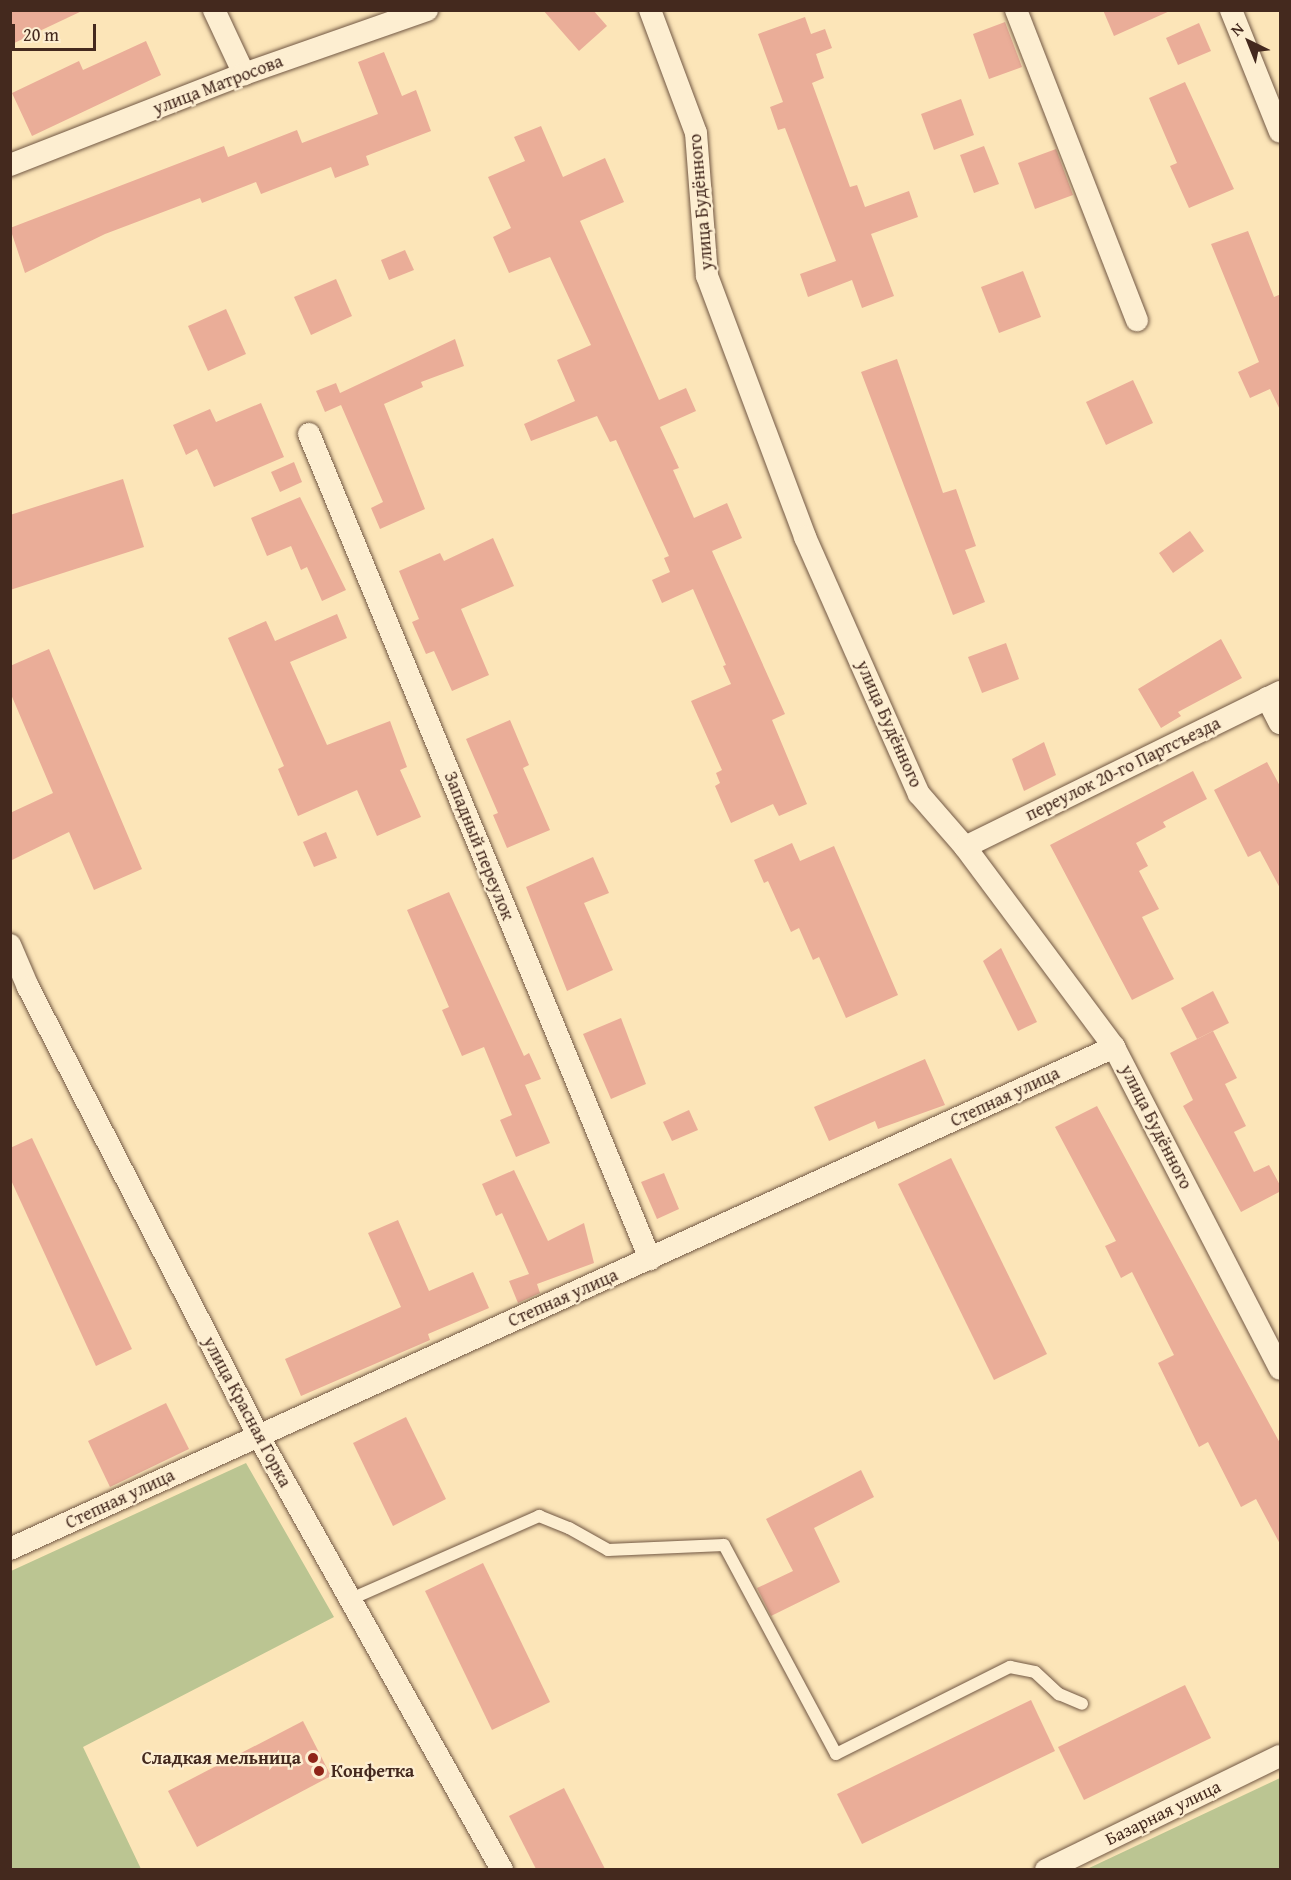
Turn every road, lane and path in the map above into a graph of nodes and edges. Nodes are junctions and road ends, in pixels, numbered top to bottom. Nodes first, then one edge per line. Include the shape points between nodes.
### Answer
1 (214, 10) edge
2 (428, 10) edge
3 (650, 10) edge
4 (1016, 10) edge
5 (1231, 10) edge
6 (244, 74) junction
7 (1281, 132) edge
8 (10, 165) edge
9 (1137, 320) dead end
10 (309, 434) dead end
11 (1274, 695) edge
12 (1281, 723) edge
13 (965, 847) junction
14 (10, 945) edge
15 (19, 990) edge
16 (1114, 1047) junction
17 (650, 1259) junction
18 (1281, 1369) edge
19 (258, 1435) junction
20 (10, 1550) edge
21 (351, 1599) junction
22 (1082, 1704) dead end
23 (1281, 1756) edge
24 (502, 1869) edge
25 (1046, 1869) edge

1 - 6 street
2 - 6 street, улица Матросова
3 - 13 street, улица Будённого via 696,133 707,276 768,440 806,537 919,794
4 - 9 street
5 - 7 street
6 - 8 street, улица Матросова
10 - 17 street, Западный переулок
11 - 12 street
11 - 13 street, переулок 20-го Партсъезда
13 - 16 street, улица Будённого
14 - 15 street, улица Красная Горка
15 - 19 street, улица Красная Горка
16 - 17 street, Степная улица
16 - 18 street, улица Будённого
17 - 19 street, Степная улица
19 - 20 street, Степная улица
19 - 21 street, улица Красная Горка
21 - 22 lane via 539,1516 608,1550 724,1545 836,1754 1010,1667 1035,1672 1059,1694
21 - 24 street, улица Красная Горка
23 - 25 street, Базарная улица

